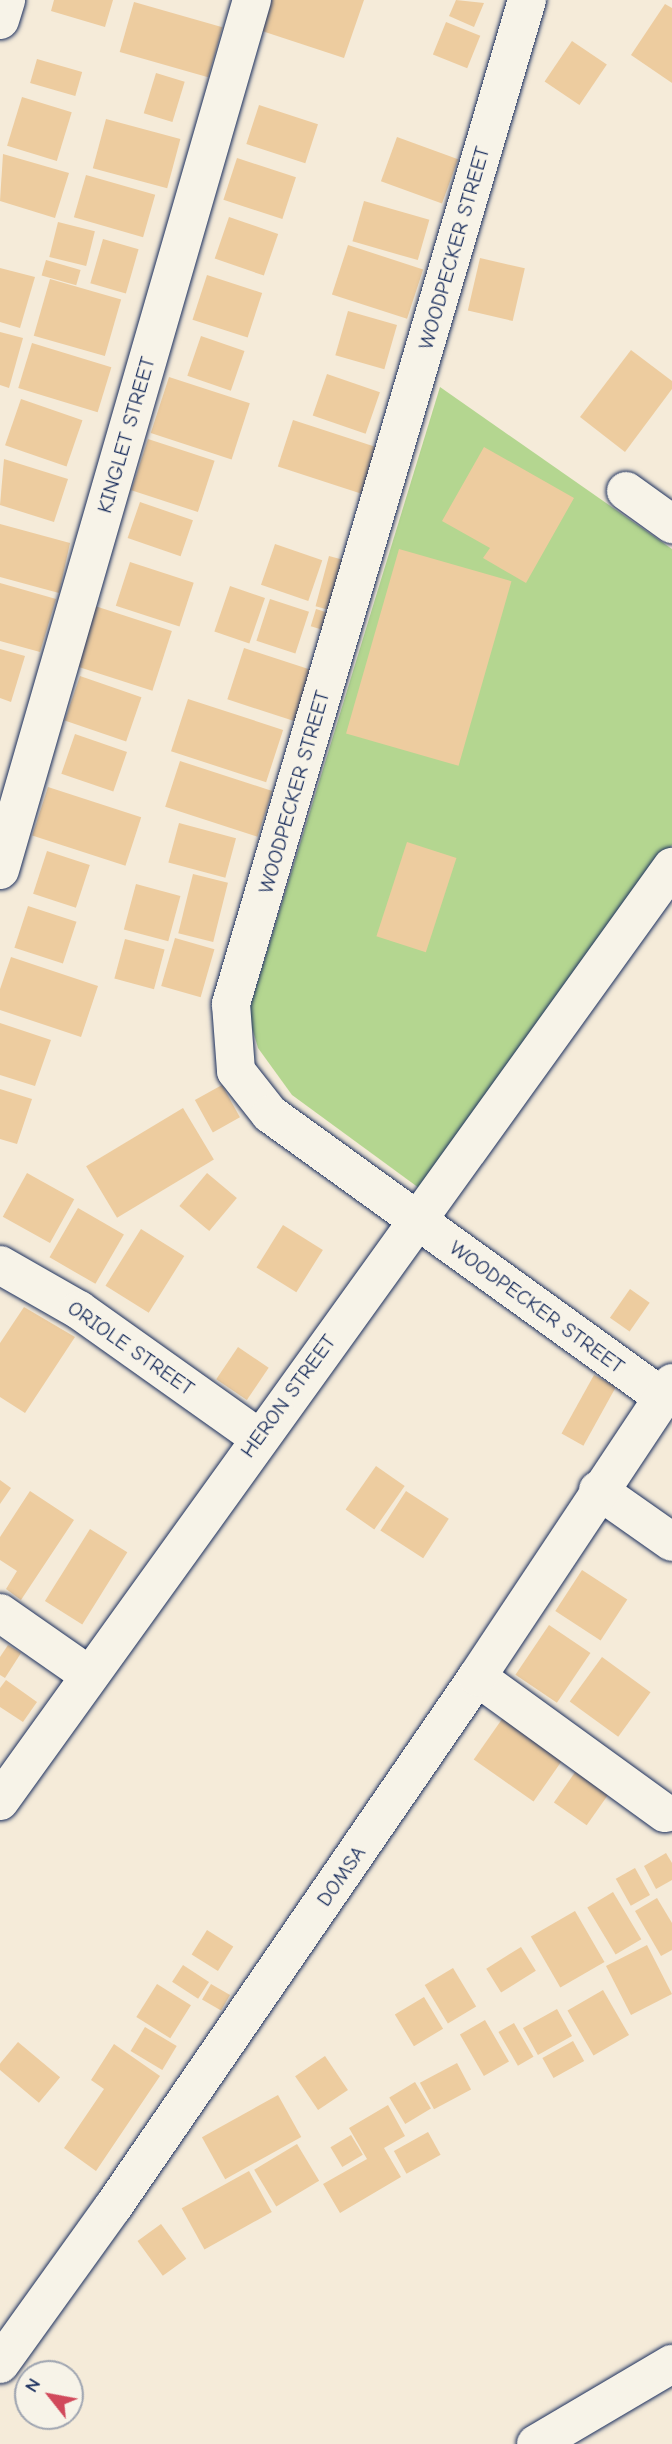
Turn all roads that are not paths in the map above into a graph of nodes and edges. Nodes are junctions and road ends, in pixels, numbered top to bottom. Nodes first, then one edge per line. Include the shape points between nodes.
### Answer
1 (6, 0) edge
2 (252, 0) edge
3 (527, 0) edge
4 (0, 20) edge
5 (626, 491) dead end
6 (672, 524) edge
7 (672, 867) edge
8 (0, 870) edge
9 (416, 1220) junction
10 (0, 1265) edge
11 (667, 1390) edge
12 (258, 1437) junction
13 (598, 1490) junction
14 (672, 1542) edge
15 (0, 1613) edge
16 (89, 1675) junction
17 (477, 1677) junction
18 (0, 1801) edge
19 (665, 1813) dead end
20 (0, 2364) edge
21 (672, 2364) edge
22 (536, 2444) edge

1 - 4 street
2 - 8 street, KINGLET STREET
3 - 9 street, WOODPECKER STREET via 231,1004 236,1071 270,1114
5 - 6 street
7 - 9 street, HERON STREET
9 - 11 street, WOODPECKER STREET
9 - 12 street, HERON STREET
10 - 12 street, ORIOLE STREET via 79,1310
11 - 13 street, DOMSA
12 - 16 street, HERON STREET
13 - 14 street
13 - 17 street, DOMSA
15 - 16 street
16 - 18 street, HERON STREET
17 - 19 street
17 - 20 street, DOMSA via 121,2196
21 - 22 street

